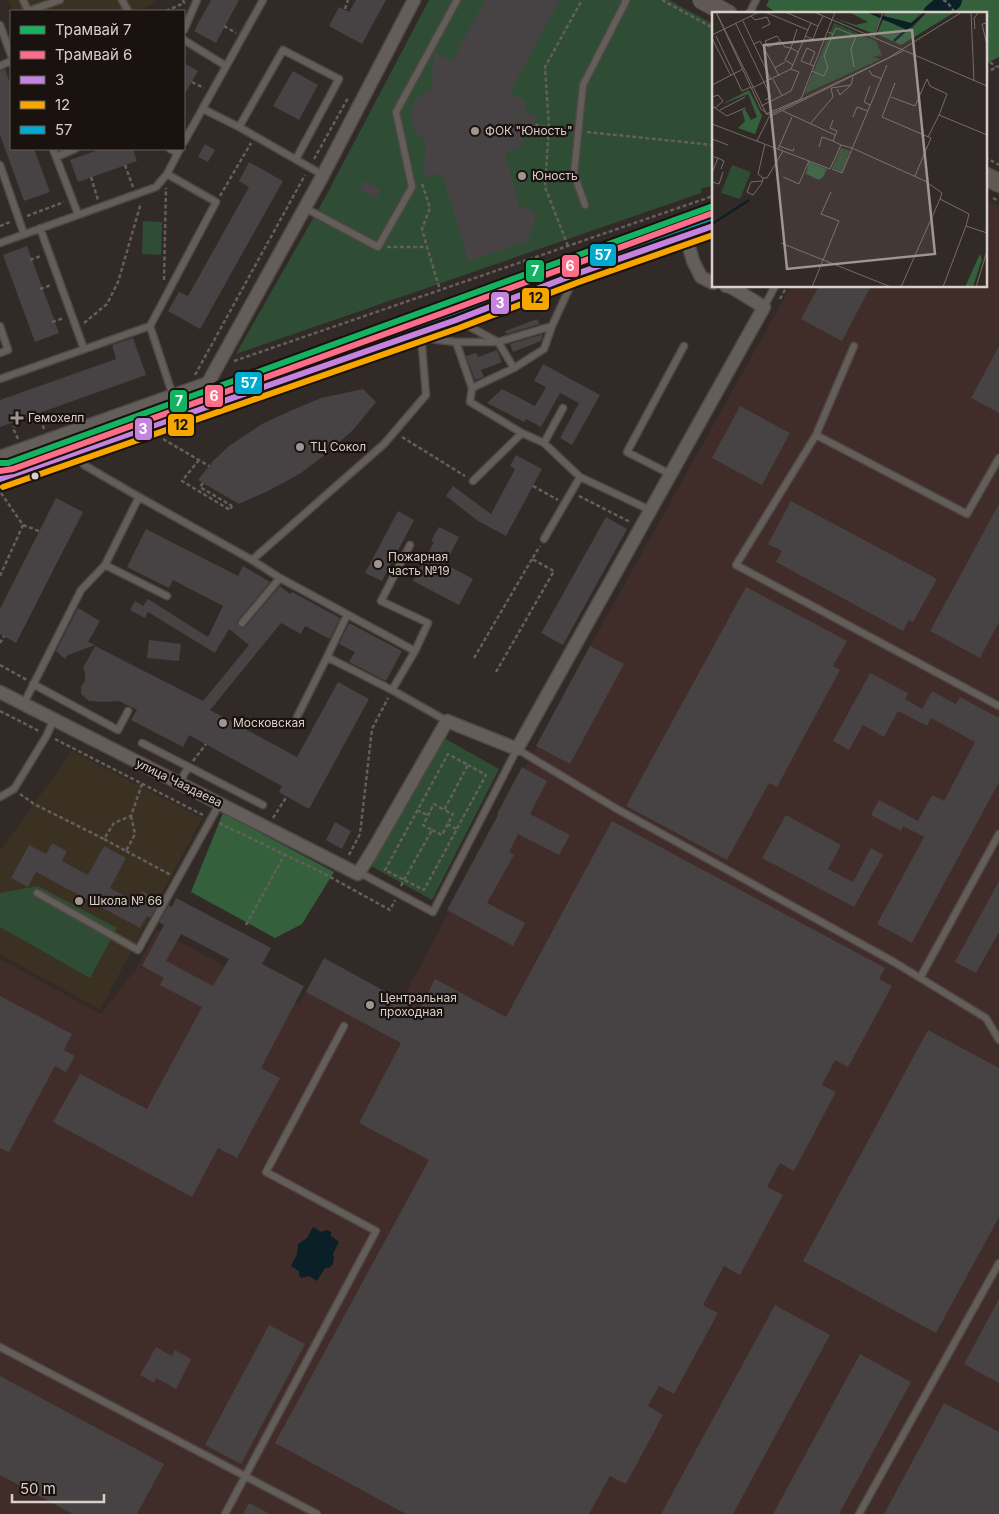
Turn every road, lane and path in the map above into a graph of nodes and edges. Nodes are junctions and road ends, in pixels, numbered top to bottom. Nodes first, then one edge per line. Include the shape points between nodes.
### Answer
1 (60, 0) edge
2 (183, 0) edge
3 (198, 0) edge
4 (264, 0) edge
5 (348, 0) edge
6 (414, 0) edge
7 (457, 0) edge
8 (582, 0) edge
9 (624, 0) edge
10 (662, 0) edge
11 (702, 0) edge
12 (756, 0) edge
13 (943, 0) edge
14 (31, 10) edge
15 (168, 10) edge
16 (345, 10) dead end
17 (724, 12) edge
18 (750, 12) edge
19 (955, 12) edge
20 (0, 25) edge
21 (712, 27) edge
22 (185, 28) edge
23 (185, 41) edge
24 (10, 52) edge
25 (986, 59) edge
26 (226, 66) junction
27 (998, 67) edge
28 (986, 73) edge
29 (192, 82) dead end
30 (212, 92) junction
31 (349, 95) dead end
32 (203, 108) junction
33 (535, 125) dead end
34 (549, 127) junction
35 (239, 128) junction
36 (578, 131) junction
37 (255, 136) junction
38 (185, 140) edge
39 (712, 145) edge
40 (53, 150) edge
41 (72, 150) edge
42 (179, 151) edge
43 (56, 156) junction
44 (986, 158) edge
45 (296, 159) junction
46 (0, 165) edge
47 (126, 165) dead end
48 (999, 165) edge
49 (310, 167) junction
50 (166, 174) junction
51 (323, 175) junction
52 (986, 176) edge
53 (91, 177) dead end
54 (421, 182) dead end
55 (999, 183) edge
56 (144, 192) junction
57 (136, 194) junction
58 (712, 196) edge
59 (72, 199) junction
60 (216, 202) junction
61 (585, 205) dead end
62 (101, 206) junction
63 (304, 208) junction
64 (78, 214) junction
65 (19, 219) junction
66 (0, 226) edge
67 (712, 226) edge
68 (40, 228) junction
69 (24, 234) junction
70 (686, 236) junction
71 (0, 243) edge
72 (568, 246) junction
73 (378, 247) junction
74 (427, 247) junction
75 (576, 274) junction
76 (712, 282) edge
77 (733, 288) edge
78 (775, 288) edge
79 (440, 290) junction
80 (163, 301) junction
81 (764, 307) junction
82 (456, 320) junction
83 (0, 326) edge
84 (150, 326) junction
85 (552, 326) junction
86 (77, 328) junction
87 (421, 332) junction
88 (456, 342) junction
89 (498, 342) junction
90 (684, 346) dead end
91 (854, 346) dead end
92 (84, 349) junction
93 (0, 353) edge
94 (217, 366) junction
95 (514, 368) junction
96 (195, 375) dead end
97 (0, 379) edge
98 (208, 383) junction
99 (472, 388) junction
100 (172, 396) junction
101 (216, 405) junction
102 (563, 408) dead end
103 (39, 413) dead end
104 (18, 420) dead end
105 (45, 430) dead end
106 (393, 432) junction
107 (522, 433) junction
108 (816, 435) junction
109 (162, 438) dead end
110 (18, 440) dead end
111 (544, 443) junction
112 (78, 452) junction
113 (0, 457) edge
114 (999, 458) edge
115 (199, 460) junction
116 (208, 466) dead end
117 (670, 474) junction
118 (580, 478) junction
119 (473, 481) joint
120 (203, 483) dead end
121 (1, 486) edge
122 (533, 486) dead end
123 (572, 492) junction
124 (138, 497) junction
125 (565, 503) junction
126 (650, 510) junction
127 (23, 525) junction
128 (641, 527) junction
129 (39, 531) dead end
130 (544, 539) joint
131 (410, 545) dead end
132 (532, 559) junction
133 (252, 560) junction
134 (105, 564) junction
135 (0, 576) edge
136 (280, 578) junction
137 (167, 596) dead end
138 (347, 615) junction
139 (242, 624) dead end
140 (4, 636) dead end
141 (0, 643) edge
142 (414, 651) junction
143 (327, 658) junction
144 (474, 658) dead end
145 (0, 665) edge
146 (496, 672) dead end
147 (33, 684) junction
148 (392, 690) junction
149 (0, 692) edge
150 (23, 704) junction
151 (999, 706) edge
152 (128, 711) dead end
153 (297, 717) dead end
154 (53, 720) junction
155 (447, 722) junction
156 (142, 743) dead end
157 (206, 744) dead end
158 (517, 749) junction
159 (468, 765) junction
160 (189, 766) junction
161 (181, 783) junction
162 (142, 784) dead end
163 (14, 789) junction
164 (287, 796) dead end
165 (0, 797) edge
166 (220, 803) junction
167 (263, 805) dead end
168 (418, 810) junction
169 (444, 810) junction
170 (428, 815) junction
171 (131, 816) junction
172 (272, 820) dead end
173 (447, 824) junction
174 (456, 829) junction
175 (432, 830) junction
176 (999, 834) edge
177 (104, 839) junction
178 (126, 851) junction
179 (285, 854) dead end
180 (347, 858) dead end
181 (362, 875) junction
182 (178, 879) junction
183 (404, 880) junction
184 (36, 893) dead end
185 (246, 925) dead end
186 (920, 978) junction
187 (344, 1026) dead end
188 (999, 1040) edge
189 (999, 1263) edge
190 (0, 1347) edge
191 (245, 1476) junction
192 (225, 1514) edge
193 (317, 1514) edge
194 (859, 1514) edge

1 - 14 lane
2 - 15 path via 184,3
3 - 22 lane
4 - 26 lane
5 - 16 path
6 - 51 street
7 - 73 lane via 396,112 412,187
8 - 34 path via 545,67
9 - 36 lane via 583,85
10 - 21 path
11 - 17 street
12 - 18 lane
13 - 19 path
20 - 24 lane
23 - 26 lane
25 - 27 path
26 - 30 lane
27 - 28 path
29 - 30 path
30 - 32 lane
31 - 49 path
32 - 35 lane
32 - 38 lane
33 - 34 path
34 - 36 path
34 - 72 path via 545,187
35 - 37 lane
35 - 45 lane via 284,50 339,79
36 - 39 path
36 - 61 lane via 574,174
37 - 45 lane
37 - 60 path
40 - 43 lane
41 - 43 lane
42 - 50 lane
43 - 59 lane
44 - 48 path
45 - 49 lane
46 - 65 lane
47 - 57 path
49 - 51 lane
49 - 96 path
50 - 56 lane via 156,188
50 - 60 lane
50 - 80 path
51 - 63 street
52 - 55 street
53 - 62 path
54 - 74 path via 430,208 422,229
56 - 57 lane
56 - 86 path via 114,290 107,304
57 - 62 lane
58 - 72 path
59 - 64 lane
59 - 65 path
60 - 80 lane
62 - 64 lane
63 - 73 lane
63 - 94 street
64 - 68 lane
65 - 66 path
65 - 69 lane
67 - 70 street
68 - 69 lane
68 - 86 lane
69 - 71 lane
70 - 75 street
70 - 76 street via 701,277
72 - 79 path
73 - 74 path
74 - 79 path
75 - 82 street
75 - 85 lane
77 - 81 street
78 - 81 lane
79 - 94 path
80 - 84 lane
81 - 117 street
82 - 87 street
82 - 89 lane
83 - 93 lane via 8,350
84 - 92 lane
84 - 100 lane
85 - 89 lane
85 - 95 lane via 544,349
86 - 92 lane
87 - 88 lane via 431,339
87 - 101 street
87 - 106 lane via 426,394
88 - 89 lane
88 - 99 lane
89 - 95 lane
90 - 117 lane via 627,452
91 - 108 lane
92 - 97 lane
94 - 98 street
95 - 99 lane
98 - 100 street
98 - 101 street
99 - 107 lane via 470,402
100 - 113 street
101 - 112 street
102 - 111 lane
103 - 105 path
104 - 110 path via 13,428
106 - 119 path
106 - 133 lane via 384,444
107 - 111 lane
107 - 119 lane
108 - 114 lane via 968,514
108 - 151 lane via 736,565
109 - 115 path
111 - 118 lane
112 - 121 street
112 - 124 lane via 84,465
115 - 116 path
115 - 120 path via 182,482 230,510 232,506 200,488
117 - 126 street
118 - 123 lane
118 - 126 lane
121 - 127 path
122 - 125 path
123 - 125 lane
123 - 128 path
124 - 133 lane
124 - 134 lane
125 - 130 lane
126 - 128 street
127 - 129 path
127 - 135 path
128 - 158 street
130 - 132 path
131 - 142 lane via 381,601 428,623
132 - 144 path
132 - 146 path via 554,571
133 - 136 lane
134 - 137 lane
134 - 147 lane via 81,590
136 - 138 lane
136 - 139 lane
138 - 142 lane
138 - 143 lane
140 - 141 path
142 - 148 lane
143 - 148 lane
143 - 153 lane
145 - 147 path
147 - 150 lane
147 - 152 lane via 118,730
148 - 155 lane
148 - 180 path via 372,729 360,834
149 - 150 street, улица Чаадаева
150 - 154 street, улица Чаадаева
154 - 161 street, улица Чаадаева
154 - 163 lane
155 - 158 street
155 - 181 street via 373,850
156 - 160 lane
157 - 160 path
158 - 181 lane via 433,912
158 - 186 lane via 617,809
159 - 168 path via 448,754
159 - 169 path
159 - 174 path via 486,775
160 - 161 lane
160 - 167 lane
161 - 166 street, улица Чаадаева
162 - 171 path
163 - 165 lane
163 - 177 path via 34,804
164 - 172 path
166 - 181 street, улица Чаадаева
166 - 182 lane
168 - 170 path
168 - 183 path via 385,870
169 - 170 path via 434,804
169 - 173 path via 453,814
170 - 175 path via 422,825
171 - 177 path via 114,823
171 - 178 path via 135,834
173 - 174 path
173 - 175 path via 442,835
174 - 183 path via 424,890
175 - 183 path
176 - 186 lane
177 - 178 path
178 - 182 path
179 - 185 path
182 - 184 lane via 138,950
186 - 188 lane via 986,1018
187 - 191 lane via 266,1172 376,1231
189 - 194 lane
190 - 191 lane
191 - 192 lane
191 - 193 lane

